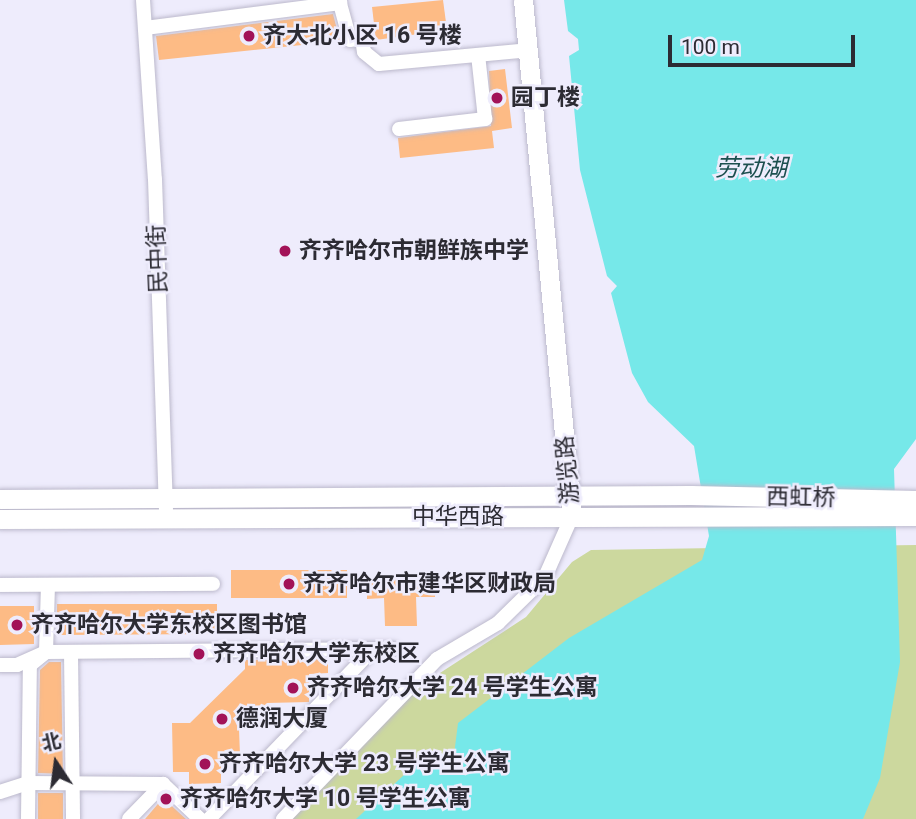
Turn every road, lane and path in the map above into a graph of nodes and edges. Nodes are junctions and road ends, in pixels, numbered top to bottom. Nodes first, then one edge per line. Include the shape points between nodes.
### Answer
1 (143, 0) edge
2 (523, 0) edge
3 (339, 1) edge
4 (145, 28) junction
5 (530, 50) junction
6 (478, 55) junction
7 (399, 129) dead end
8 (691, 495) joint
9 (570, 496) junction
10 (166, 498) junction
11 (0, 499) edge
12 (913, 508) edge
13 (572, 516) junction
14 (166, 518) junction
15 (0, 519) edge
16 (48, 584) junction
17 (213, 584) dead end
18 (0, 585) edge
19 (373, 649) junction
20 (393, 649) dead end
21 (46, 652) junction
22 (71, 652) junction
23 (0, 665) edge
24 (29, 783) junction
25 (72, 783) junction
26 (163, 784) junction
27 (0, 792) edge
28 (28, 819) edge
29 (73, 819) edge
30 (129, 819) edge
31 (201, 819) edge
32 (209, 819) edge
33 (283, 819) edge

1 - 4 street, 民中街
2 - 5 main road, 游览路
3 - 4 street
3 - 6 street via 350,40 362,38 364,52 379,64
4 - 10 street, 民中街
5 - 6 street
5 - 9 main road, 游览路
6 - 7 street via 485,120
8 - 9 main road, 中华西路
8 - 12 main road, 西虹桥
9 - 10 main road, 中华西路
9 - 13 main road, 游览路
10 - 11 main road, 中华西路
10 - 14 street, 民中街
12 - 13 main road, 中华西路 via 670,520
13 - 14 main road, 中华西路
13 - 33 street, 游览路 via 545,577 498,623 437,659
14 - 15 main road, 中华西路
16 - 17 street
16 - 18 street
16 - 21 street
19 - 20 street
19 - 22 street
19 - 32 street
21 - 22 street
21 - 23 street via 17,665
21 - 24 street via 30,664
22 - 25 street
24 - 25 street
24 - 27 street
24 - 28 street
25 - 26 street
25 - 29 street
26 - 30 street
26 - 31 street

